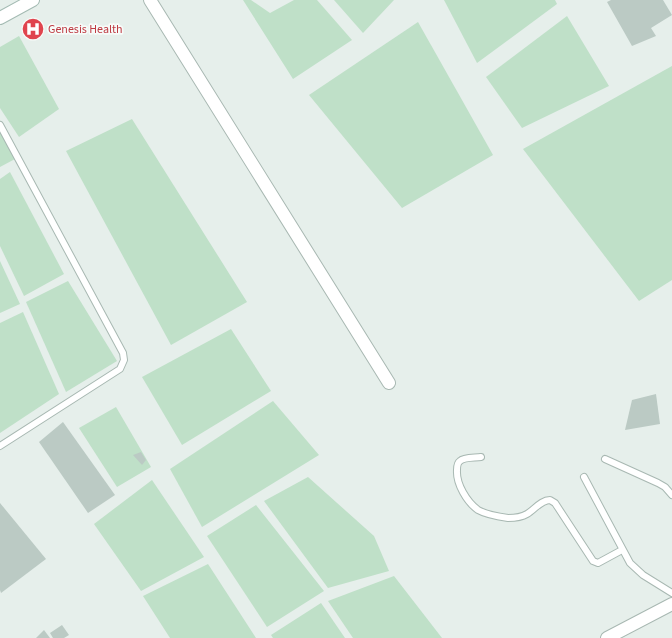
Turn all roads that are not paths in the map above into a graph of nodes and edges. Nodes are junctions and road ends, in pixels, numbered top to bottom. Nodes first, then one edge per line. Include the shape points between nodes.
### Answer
1 (33, 0) edge
2 (150, 0) edge
3 (0, 18) edge
4 (0, 125) edge
5 (389, 383) dead end
6 (0, 446) edge
7 (481, 457) dead end
8 (605, 459) dead end
9 (584, 477) dead end
10 (672, 495) edge
11 (622, 550) junction
12 (672, 593) edge
13 (672, 604) edge
14 (607, 638) edge

1 - 3 street
2 - 5 street
4 - 6 lane via 123,353 124,360 120,369
7 - 11 lane via 464,459 457,468 464,494 479,510 509,518 518,517 550,500 557,506 593,561 598,562
8 - 10 lane via 658,482
9 - 11 lane
11 - 12 lane via 642,575
13 - 14 street

